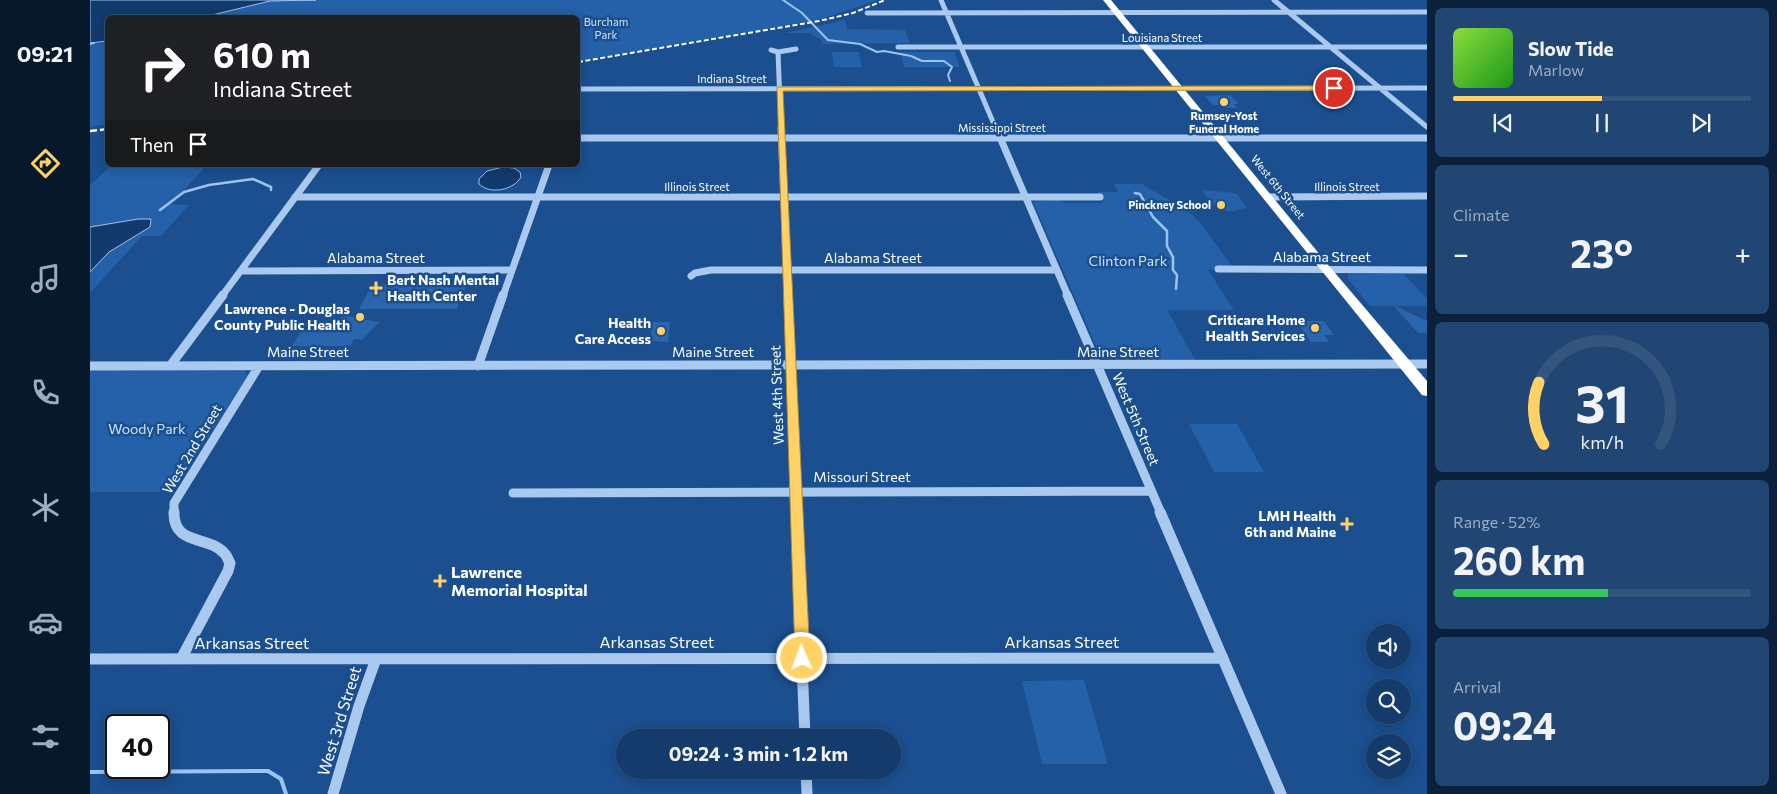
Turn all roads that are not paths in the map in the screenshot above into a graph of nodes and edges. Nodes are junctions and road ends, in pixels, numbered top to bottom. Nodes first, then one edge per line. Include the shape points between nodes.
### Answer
1 (941, 0) edge
2 (1107, 0) edge
3 (1274, 0) edge
4 (867, 12) dead end
5 (946, 12) junction
6 (1117, 12) junction
7 (1289, 12) junction
8 (1427, 12) edge
9 (898, 47) dead end
10 (1427, 47) edge
11 (961, 48) junction
12 (1146, 48) junction
13 (1332, 48) junction
14 (796, 49) dead end
15 (770, 50) dead end
16 (778, 52) junction
17 (1380, 88) junction
18 (1427, 88) edge
19 (580, 89) edge
20 (779, 89) junction
21 (979, 89) junction
22 (1179, 89) junction
23 (1427, 127) edge
24 (580, 138) edge
25 (782, 138) junction
26 (1000, 138) junction
27 (1219, 138) junction
28 (1427, 138) edge
29 (318, 167) edge
30 (548, 167) edge
31 (1427, 196) edge
32 (295, 197) junction
33 (538, 197) junction
34 (784, 197) junction
35 (1026, 197) junction
36 (1100, 197) dead end
37 (1267, 197) junction
38 (241, 270) junction
39 (512, 270) junction
40 (1057, 270) junction
41 (1218, 270) dead end
42 (1326, 270) junction
43 (1427, 270) edge
44 (787, 271) junction
45 (691, 276) dead end
46 (1405, 364) junction
47 (1427, 364) edge
48 (90, 366) edge
49 (170, 366) junction
50 (259, 366) junction
51 (478, 366) junction
52 (791, 366) junction
53 (1098, 366) junction
54 (1427, 391) edge
55 (796, 491) junction
56 (1151, 491) junction
57 (513, 493) dead end
58 (802, 658) junction
59 (1223, 658) junction
60 (90, 659) edge
61 (181, 659) junction
62 (376, 659) junction
63 (805, 729) edge
64 (806, 779) edge
65 (333, 794) edge
66 (807, 794) edge
67 (1281, 794) edge

1 - 5 street, West 5th Street
2 - 6 highway, West 6th Street
3 - 7 street
4 - 5 street
5 - 6 street
5 - 11 street, West 5th Street
6 - 7 street
6 - 12 highway, West 6th Street
7 - 8 street
7 - 13 street
9 - 11 street, Louisiana Street
10 - 13 street, Louisiana Street
11 - 12 street, Louisiana Street
11 - 21 street, West 5th Street
12 - 13 street, Louisiana Street
12 - 22 highway, West 6th Street
13 - 17 street
14 - 16 street
15 - 16 street
16 - 20 street, West 4th Street
17 - 18 street, Indiana Street
17 - 22 street, Indiana Street
17 - 23 street
19 - 20 street, Indiana Street
20 - 21 street, Indiana Street
20 - 25 street, West 4th Street
21 - 22 street, Indiana Street
21 - 26 street, West 5th Street
22 - 27 highway, West 6th Street
24 - 25 street, Mississippi Street
25 - 26 street, Mississippi Street
25 - 34 street, West 4th Street
26 - 27 street, Mississippi Street
26 - 35 street, West 5th Street
27 - 28 street, Mississippi Street
27 - 37 highway, West 6th Street
29 - 32 street
30 - 33 street
31 - 37 street, Illinois Street
32 - 33 street, Illinois Street
32 - 38 street
33 - 34 street, Illinois Street
33 - 39 street
34 - 35 street, Illinois Street
34 - 44 street, West 4th Street
35 - 36 street, Illinois Street
35 - 40 street, West 5th Street
37 - 42 highway, West 6th Street
38 - 39 street, Alabama Street
38 - 49 street
39 - 51 street
40 - 44 street, Alabama Street
40 - 53 street, West 5th Street
41 - 42 street, Alabama Street
42 - 43 street, Alabama Street
42 - 46 highway, West 6th Street
44 - 45 street, Alabama Street via 711,270
44 - 52 street, West 4th Street
46 - 47 street, Maine Street
46 - 53 street, Maine Street
46 - 54 highway, West 6th Street
48 - 49 street, Maine Street
49 - 50 street, Maine Street
50 - 51 street, Maine Street
50 - 61 street, West 2nd Street via 174,503 174,520 182,534 212,545 227,555 230,563
51 - 52 street, Maine Street
52 - 53 street, Maine Street
52 - 55 street, West 4th Street
53 - 56 street, West 5th Street
55 - 56 street, Missouri Street
55 - 57 street, Missouri Street
55 - 58 street, West 4th Street
56 - 59 street, West 5th Street
58 - 59 street, Arkansas Street
58 - 62 street, Arkansas Street
58 - 63 street, West 4th Street
59 - 67 street, West 5th Street
60 - 61 street, Arkansas Street
61 - 62 street, Arkansas Street
62 - 65 street, West 3rd Street
64 - 66 street

